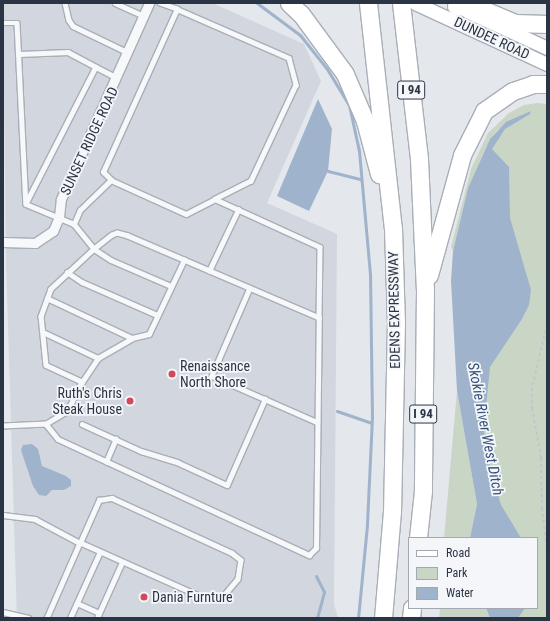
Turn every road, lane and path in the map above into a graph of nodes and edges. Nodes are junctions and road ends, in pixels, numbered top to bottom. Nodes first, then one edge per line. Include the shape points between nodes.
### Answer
1 (66, 3) edge
2 (115, 3) edge
3 (149, 3) edge
4 (160, 3) edge
5 (290, 3) edge
6 (368, 3) edge
7 (401, 3) edge
8 (414, 3) edge
9 (177, 9) junction
10 (449, 11) junction
11 (144, 16) junction
12 (3, 23) edge
13 (547, 24) edge
14 (547, 48) edge
15 (128, 52) junction
16 (19, 54) junction
17 (547, 64) edge
18 (96, 67) junction
19 (118, 78) junction
20 (547, 84) edge
21 (111, 180) junction
22 (215, 199) junction
23 (26, 204) junction
24 (238, 210) junction
25 (59, 217) junction
26 (74, 224) junction
27 (393, 228) junction
28 (3, 242) edge
29 (94, 249) junction
30 (184, 260) junction
31 (209, 271) junction
32 (67, 272) junction
33 (171, 286) junction
34 (250, 288) junction
35 (424, 290) junction
36 (47, 298) junction
37 (157, 315) junction
38 (319, 318) junction
39 (547, 324) edge
40 (43, 332) junction
41 (132, 338) junction
42 (98, 358) junction
43 (82, 382) junction
44 (265, 399) junction
45 (317, 422) junction
46 (46, 424) junction
47 (82, 424) dead end
48 (3, 426) edge
49 (116, 439) junction
50 (106, 462) junction
51 (3, 515) edge
52 (418, 537) edge
53 (80, 543) junction
54 (547, 546) edge
55 (100, 552) junction
56 (122, 562) junction
57 (77, 603) junction
58 (3, 612) edge
59 (98, 616) edge
60 (28, 618) edge
61 (47, 618) edge
62 (70, 618) edge
63 (383, 618) edge

1 - 15 lane via 68,20 73,26
2 - 11 lane
3 - 11 street, SUNSET RIDGE ROAD
4 - 9 lane
5 - 27 highway via 345,74 365,121
6 - 27 highway, EDENS EXPRESSWAY / I 94
7 - 35 highway, EDENS EXPRESSWAY / I 94 via 419,159
8 - 10 main road, DUNDEE ROAD
9 - 21 lane via 103,172
9 - 22 lane via 289,58 296,85 251,181
10 - 13 highway via 482,10 515,23
10 - 14 main road, DUNDEE ROAD
10 - 17 main road, DUNDEE ROAD
11 - 15 street, SUNSET RIDGE ROAD
12 - 16 lane via 17,23
15 - 19 street, SUNSET RIDGE ROAD
16 - 18 lane via 68,52
16 - 23 lane
18 - 19 lane
18 - 23 lane
19 - 25 street, SUNSET RIDGE ROAD via 61,199
20 - 35 highway via 533,84 513,91 484,111 462,155
21 - 22 lane via 186,214
21 - 26 lane via 80,210
22 - 24 lane
23 - 25 lane
24 - 31 lane
24 - 38 lane via 320,246
25 - 26 lane
25 - 28 street, SUNSET RIDGE ROAD via 53,232 35,243
26 - 29 lane
27 - 63 highway, EDENS EXPRESSWAY / I 94 via 396,322 392,511
29 - 30 lane via 117,234
29 - 32 lane
29 - 33 lane via 112,260
30 - 31 lane
30 - 33 lane
31 - 34 lane
32 - 36 lane via 51,289
32 - 37 lane via 82,282
33 - 37 lane
34 - 38 lane
34 - 44 lane via 212,376
35 - 52 highway, EDENS EXPRESSWAY / I 94 via 423,492
36 - 40 lane via 41,316
36 - 41 lane
37 - 41 lane via 149,334
38 - 45 lane
39 - 54 path via 532,388 532,408 541,458 542,508
40 - 42 lane
40 - 43 lane via 46,365
41 - 42 lane
42 - 43 lane
43 - 46 lane via 68,411
44 - 45 lane
44 - 49 lane via 227,485 177,462
45 - 50 lane via 316,548 309,555
46 - 48 lane
46 - 50 lane via 58,439
47 - 49 lane
49 - 50 lane
51 - 53 lane via 35,519
53 - 55 lane
53 - 56 lane via 99,500 112,498 232,553 241,560 238,579 222,598 201,597
53 - 61 lane
55 - 56 lane
55 - 57 lane
56 - 59 lane
57 - 59 lane
57 - 62 lane
58 - 60 lane

